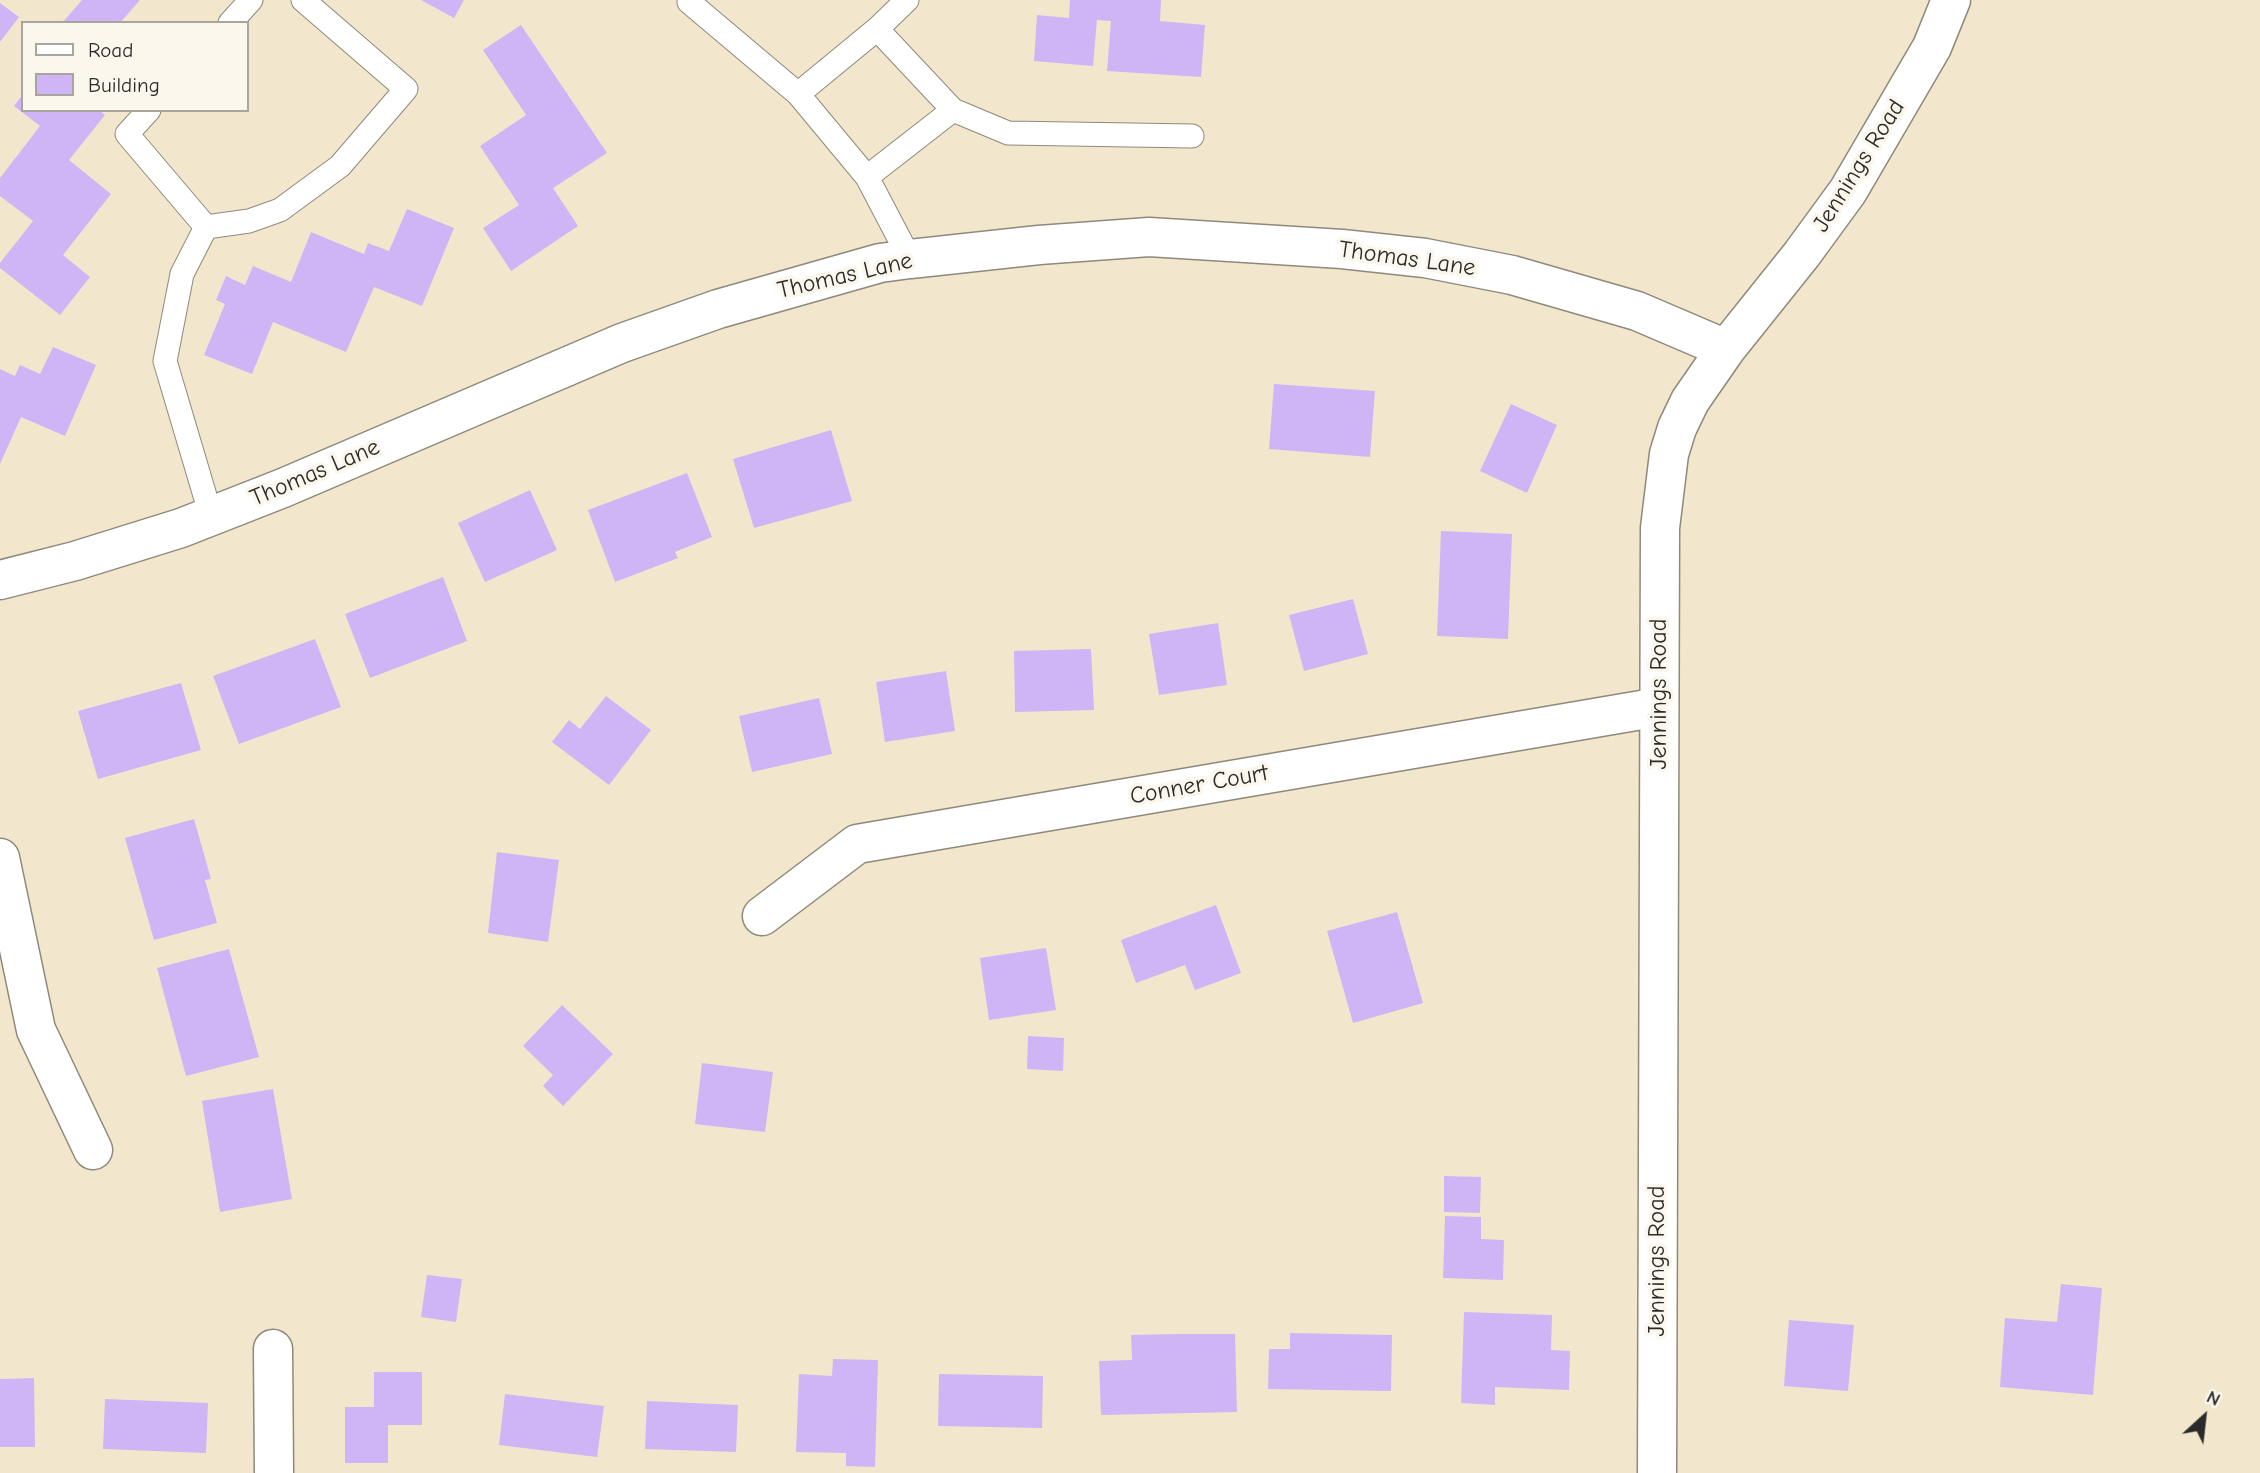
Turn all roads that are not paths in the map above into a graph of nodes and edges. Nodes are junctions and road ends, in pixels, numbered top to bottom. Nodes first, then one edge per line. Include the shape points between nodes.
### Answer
1 (251, 0) edge
2 (303, 0) edge
3 (907, 0) edge
4 (1951, 0) edge
5 (689, 2) dead end
6 (232, 21) edge
7 (877, 29) junction
8 (798, 94) junction
9 (953, 110) junction
10 (147, 112) edge
11 (1192, 136) dead end
12 (867, 177) junction
13 (206, 226) junction
14 (910, 259) junction
15 (1726, 349) junction
16 (211, 516) junction
17 (0, 580) edge
18 (1659, 707) junction
19 (0, 858) edge
20 (762, 916) dead end
21 (93, 1150) dead end
22 (273, 1349) dead end
23 (274, 1473) edge
24 (1657, 1473) edge

1 - 6 lane
2 - 13 lane via 406,89 340,166 280,210 249,221
3 - 7 lane
4 - 15 street, Jennings Road via 1932,47 1848,191
5 - 8 lane
7 - 8 lane
7 - 9 lane
8 - 12 lane
9 - 11 lane via 1008,132
9 - 12 lane
10 - 13 lane via 127,134
12 - 14 lane
13 - 16 lane via 182,275 165,361
14 - 15 street, Thomas Lane via 1149,237 1425,258 1512,275 1637,311
14 - 16 street, Thomas Lane via 752,298 622,343
15 - 18 street, Jennings Road via 1690,401 1669,454 1660,528
16 - 17 street, Thomas Lane via 75,561
18 - 20 street, Conner Court via 857,844
18 - 24 street, Jennings Road
19 - 21 street via 36,1030
22 - 23 street

